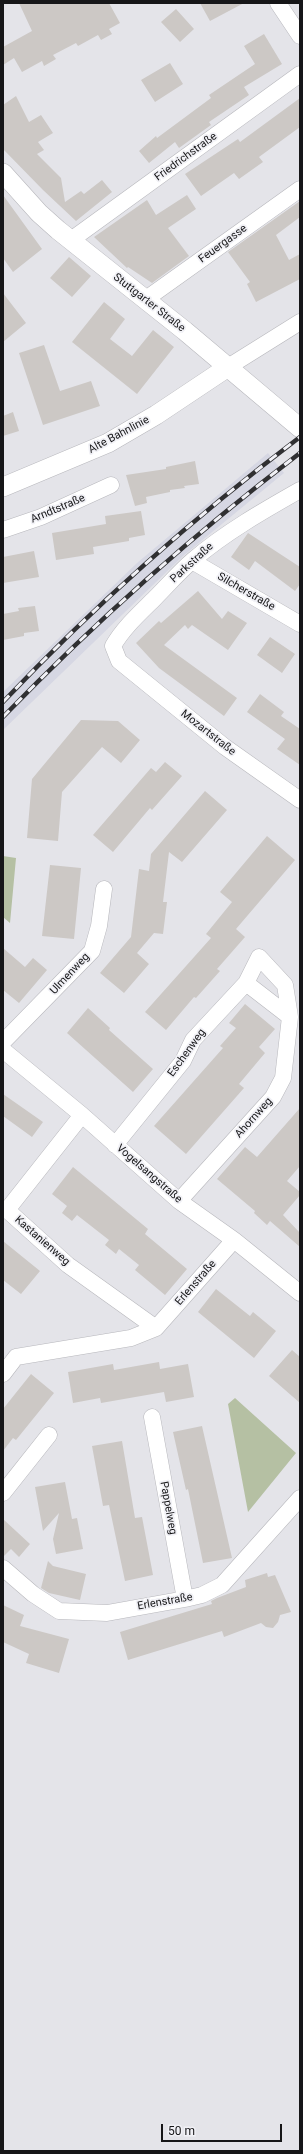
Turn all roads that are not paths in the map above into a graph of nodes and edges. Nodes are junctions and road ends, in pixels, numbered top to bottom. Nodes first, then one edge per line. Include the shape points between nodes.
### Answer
1 (278, 3) edge
2 (300, 36) edge
3 (300, 74) edge
4 (3, 173) edge
5 (300, 189) edge
6 (71, 240) junction
7 (146, 299) junction
8 (300, 322) edge
9 (228, 367) junction
10 (300, 428) edge
11 (111, 485) dead end
12 (3, 487) edge
13 (300, 490) edge
14 (3, 530) edge
15 (192, 561) junction
16 (300, 624) edge
17 (119, 661) joint
18 (300, 800) edge
19 (104, 889) dead end
20 (246, 983) junction
21 (290, 1017) junction
22 (3, 1042) edge
23 (3, 1050) edge
24 (82, 1115) junction
25 (115, 1145) junction
26 (179, 1201) junction
27 (234, 1240) junction
28 (300, 1293) edge
29 (156, 1328) junction
30 (3, 1374) edge
31 (152, 1417) dead end
32 (49, 1435) dead end
33 (3, 1493) edge
34 (300, 1498) edge
35 (3, 1568) edge
36 (185, 1600) junction

1 - 2 street
3 - 6 street, Friedrichstraße
4 - 6 street, Stuttgarter Straße via 39,213
5 - 7 street, Feuergasse
6 - 7 street, Stuttgarter Straße
7 - 9 street, Stuttgarter Straße
8 - 9 street
9 - 10 street, Stuttgarter Straße
9 - 12 street, Alte Bahnlinie via 156,415 108,443
11 - 14 street, Arndtstraße via 41,517
13 - 15 street, Parkstraße via 223,536
15 - 16 street, Silcherstraße
15 - 17 street, Parkstraße via 119,635 113,646
17 - 18 street, Mozartstraße via 225,747
19 - 22 street, Ulmenweg via 99,926 92,951
20 - 21 street
20 - 21 street, Ahornweg via 259,957 285,985
20 - 25 street, Eschenweg via 193,1040 183,1061
21 - 26 street, Ahornweg via 283,1078 273,1097
23 - 24 street, Vogelsangstraße
24 - 25 street, Vogelsangstraße
24 - 29 street, Kastanienweg via 7,1210 68,1265
25 - 26 street, Vogelsangstraße
26 - 27 street, Vogelsangstraße
27 - 28 street, Vogelsangstraße
27 - 29 street, Erlenstraße
29 - 30 street, Erlenstraße via 131,1338 16,1357
31 - 36 street, Pappelweg
32 - 33 street
34 - 36 street, Erlenstraße via 222,1585
35 - 36 street, Erlenstraße via 33,1594 59,1611 107,1613

